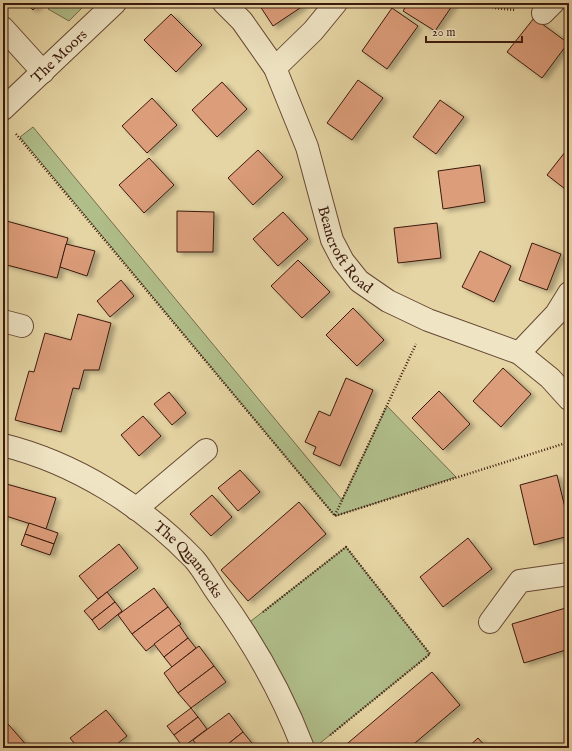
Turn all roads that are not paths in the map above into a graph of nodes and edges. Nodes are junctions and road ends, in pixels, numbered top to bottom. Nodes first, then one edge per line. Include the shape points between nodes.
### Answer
1 (115, 3) edge
2 (224, 3) edge
3 (336, 3) edge
4 (3, 28) edge
5 (275, 68) junction
6 (43, 72) junction
7 (3, 109) edge
8 (569, 293) edge
9 (519, 353) junction
10 (569, 399) edge
11 (3, 446) edge
12 (206, 450) dead end
13 (136, 509) junction
14 (569, 574) edge
15 (490, 622) dead end
16 (303, 748) edge

1 - 6 street, The Moors
2 - 5 street, Beancroft Road via 242,21
3 - 5 street via 313,31
4 - 6 street
5 - 9 street, Beancroft Road via 307,148 332,240 342,261 359,281 372,291 428,320
6 - 7 street, The Moors
8 - 9 street via 556,314
9 - 10 street, Beancroft Road via 550,378
11 - 13 street, The Quantocks via 26,451 68,468 104,487
12 - 13 street
13 - 16 street, The Quantocks via 194,560 242,628 277,690
14 - 15 street via 520,581

